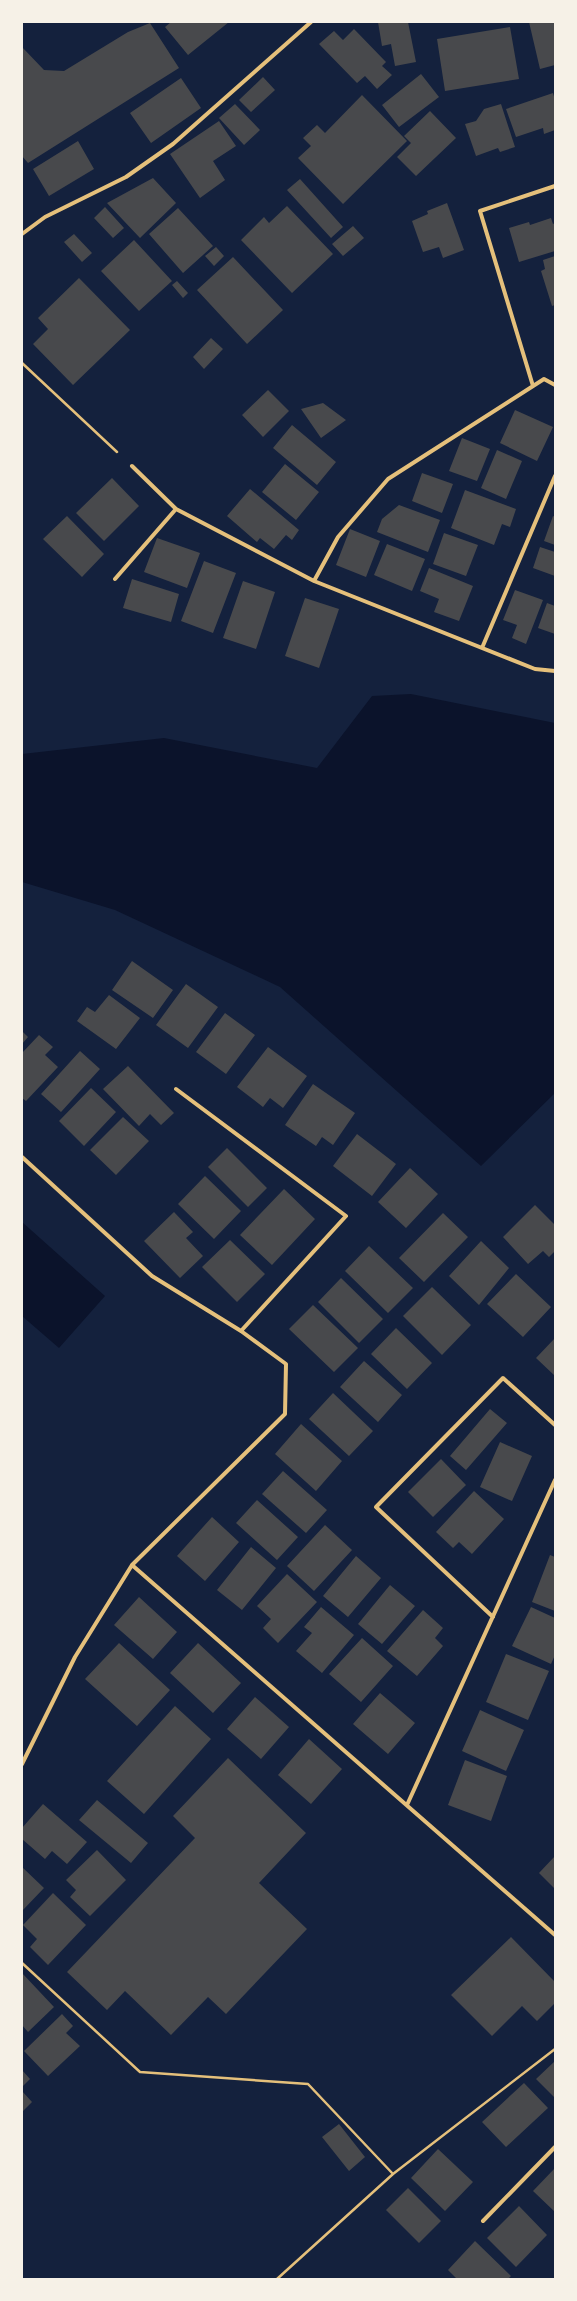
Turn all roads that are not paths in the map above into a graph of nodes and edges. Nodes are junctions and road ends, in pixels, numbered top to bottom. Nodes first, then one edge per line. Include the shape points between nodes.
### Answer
1 (311, 22) edge
2 (555, 186) edge
3 (22, 234) edge
4 (555, 385) edge
5 (533, 386) junction
6 (132, 466) road end
7 (555, 476) edge
8 (176, 509) junction
9 (115, 579) dead end
10 (314, 581) junction
11 (482, 648) junction
12 (555, 671) edge
13 (176, 1088) dead end
14 (22, 1157) edge
15 (241, 1331) junction
16 (555, 1425) edge
17 (555, 1480) edge
18 (132, 1565) junction
19 (493, 1617) junction
20 (22, 1764) edge
21 (407, 1805) junction
22 (555, 1935) edge
23 (555, 2147) edge
24 (483, 2221) dead end

1 - 3 street via 173,144 126,177 45,217
2 - 5 street via 480,211
4 - 5 street via 544,379
5 - 10 street via 388,479 338,537
6 - 8 street
7 - 11 street
8 - 9 street
8 - 10 street
10 - 11 street
11 - 12 street via 535,669
13 - 15 street via 346,1216
14 - 15 street via 152,1276
15 - 18 street via 286,1364 285,1414
16 - 19 street via 503,1378 376,1507
17 - 19 street
18 - 20 street via 75,1657
18 - 21 street
19 - 21 street
21 - 22 street
23 - 24 street

